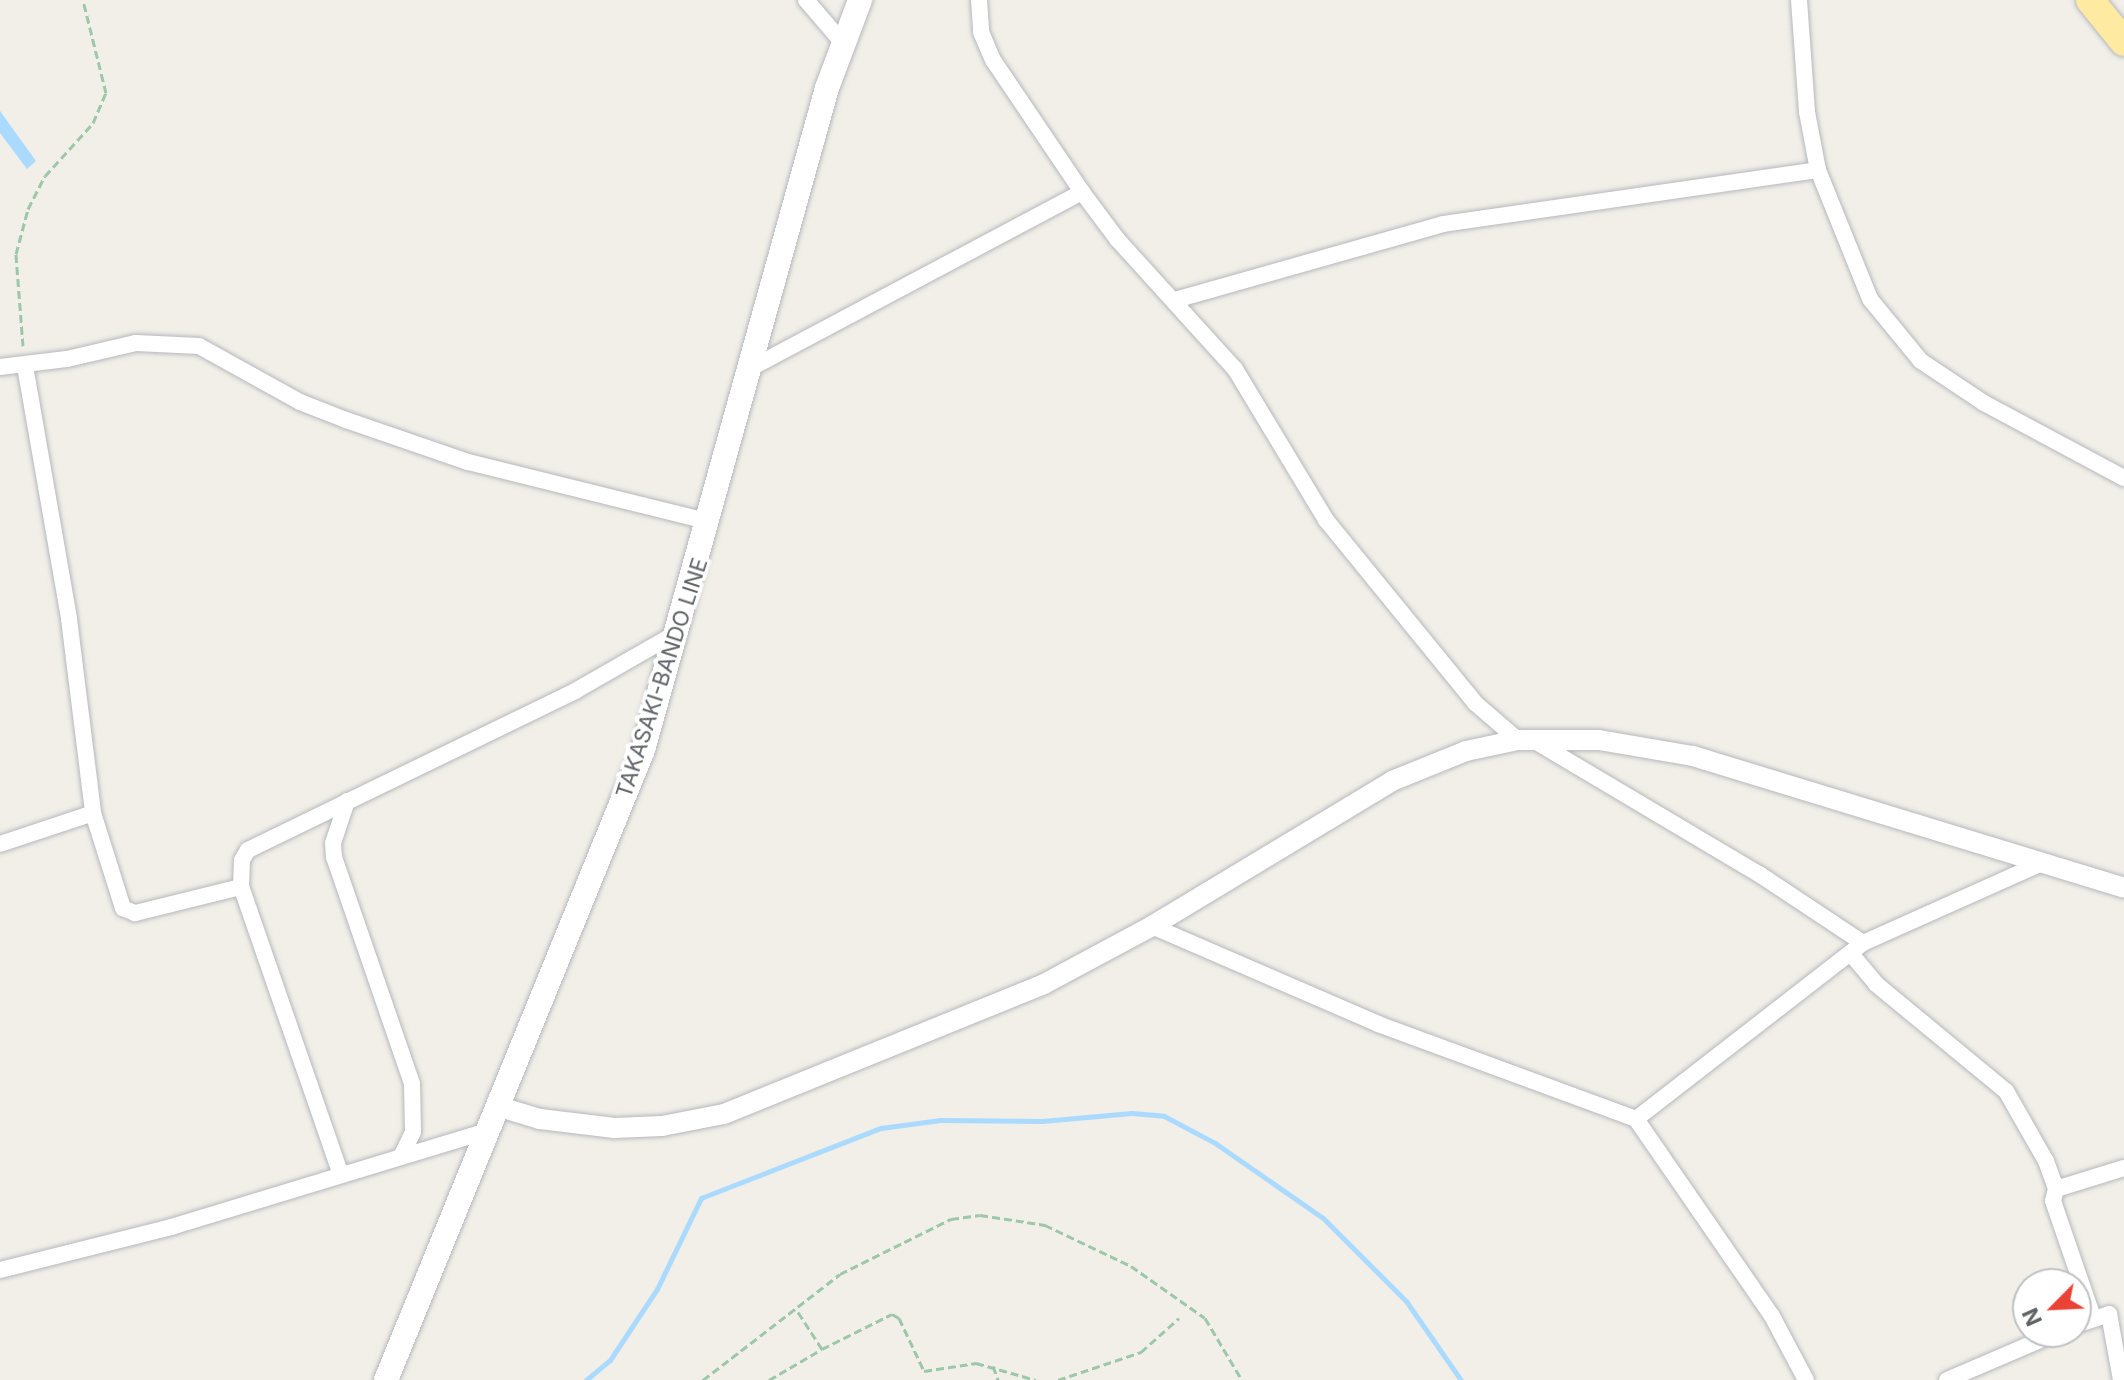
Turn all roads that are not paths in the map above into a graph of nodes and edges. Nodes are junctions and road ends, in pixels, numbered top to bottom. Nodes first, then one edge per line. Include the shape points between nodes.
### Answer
1 (806, 0) edge
2 (860, 0) edge
3 (979, 0) edge
4 (1799, 0) edge
5 (2090, 0) edge
6 (842, 42) junction
7 (2124, 42) edge
8 (1818, 170) junction
9 (1082, 192) junction
10 (1175, 300) junction
11 (25, 366) junction
12 (0, 367) edge
13 (751, 368) junction
14 (2124, 478) edge
15 (710, 522) junction
16 (678, 632) junction
17 (1525, 740) junction
18 (347, 801) junction
19 (93, 813) junction
20 (0, 844) edge
21 (2044, 862) junction
22 (241, 887) junction
23 (2124, 888) edge
24 (1152, 926) junction
25 (1857, 949) junction
26 (500, 1107) junction
27 (1636, 1119) junction
28 (490, 1130) junction
29 (402, 1155) junction
30 (2124, 1168) edge
31 (341, 1175) junction
32 (2056, 1189) junction
33 (0, 1270) edge
34 (2093, 1317) joint
35 (2022, 1348) edge
36 (386, 1380) edge
37 (1806, 1380) edge
38 (1947, 1380) edge
39 (2121, 1380) edge

1 - 6 street
2 - 6 main road, TAKASAKI-BANDO LINE
3 - 9 street via 981,32 993,60
4 - 8 street via 1807,112
5 - 7 highway
6 - 13 main road, TAKASAKI-BANDO LINE
8 - 10 street via 1443,224
8 - 14 street via 1870,299 1921,361 1984,403
9 - 10 street via 1117,239
9 - 13 street
10 - 17 street via 1235,369 1326,520 1475,703
11 - 12 street
11 - 15 street via 136,343 199,346 300,402 468,462
11 - 19 street via 69,619
13 - 15 main road, TAKASAKI-BANDO LINE
15 - 16 main road, TAKASAKI-BANDO LINE
16 - 18 street via 575,691
16 - 26 main road, TAKASAKI-BANDO LINE via 643,750
17 - 21 street via 1599,740 1693,756
17 - 24 street via 1466,751 1392,781
17 - 25 street via 1759,874
18 - 22 street via 256,843 242,860
18 - 29 street via 333,843 334,857 412,1084 413,1132
19 - 20 street
19 - 22 street via 128,913
21 - 23 street
21 - 25 street
22 - 31 street
24 - 26 street via 1044,984 934,1032 699,1122 614,1128 540,1119
24 - 27 street via 1378,1024
25 - 27 street
25 - 32 street via 1876,984 2006,1091
26 - 28 main road, TAKASAKI-BANDO LINE
27 - 37 street via 1764,1304
28 - 29 street
28 - 36 main road, TAKASAKI-BANDO LINE
29 - 31 street
30 - 32 street
31 - 33 street
32 - 34 street via 2053,1201
34 - 39 street via 2109,1314
35 - 38 street

